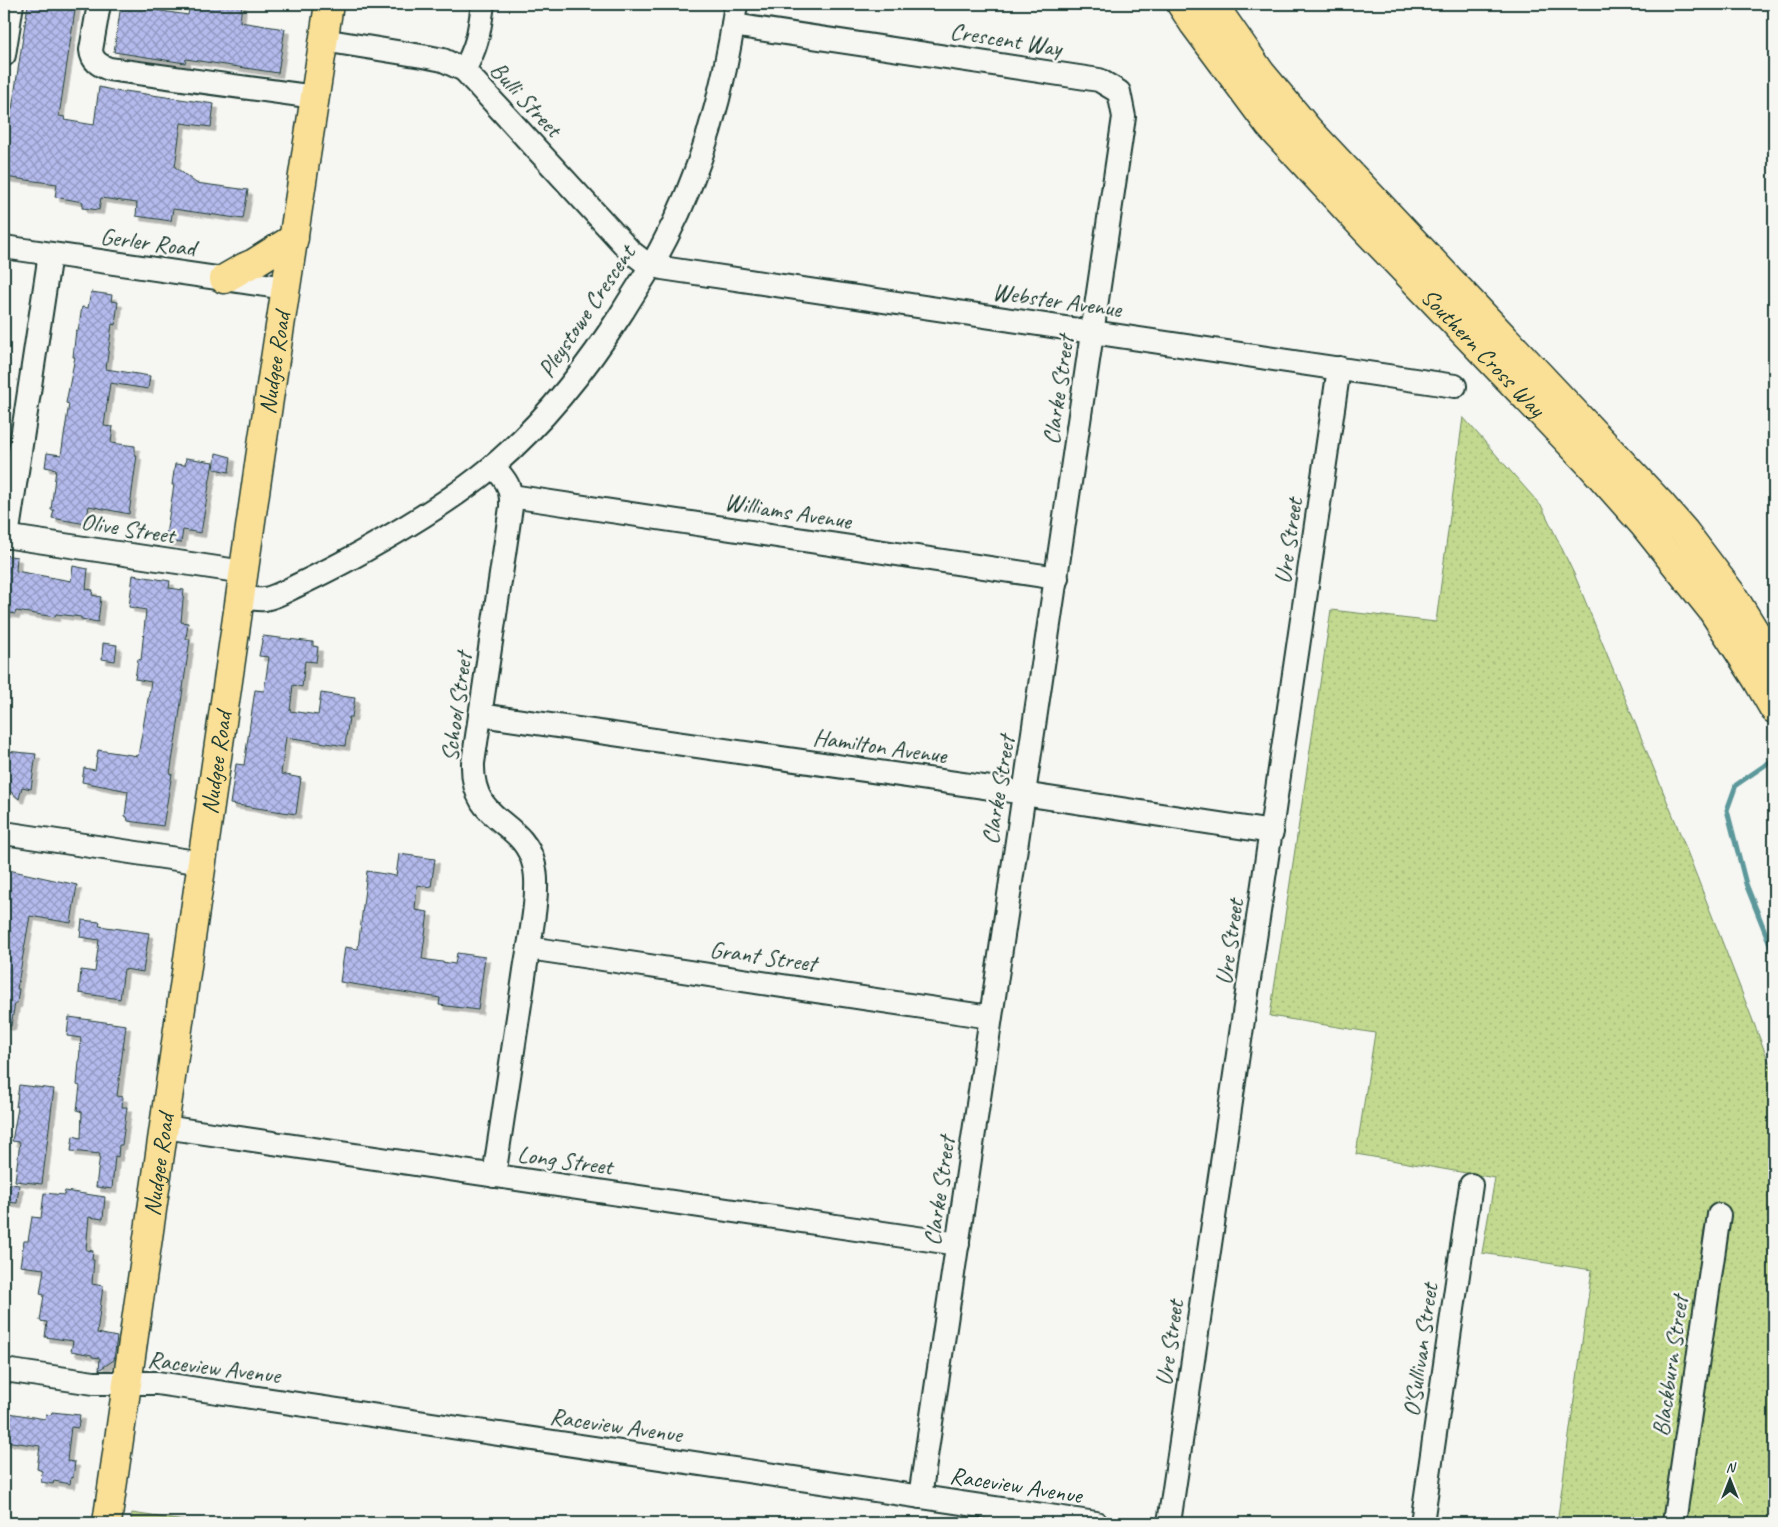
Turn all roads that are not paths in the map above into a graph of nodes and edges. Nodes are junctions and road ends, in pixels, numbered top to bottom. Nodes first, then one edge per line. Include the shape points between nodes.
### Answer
1 (12, 4) edge
2 (99, 4) edge
3 (329, 4) edge
4 (483, 4) edge
5 (1181, 4) edge
6 (1213, 4) edge
7 (1235, 4) edge
8 (735, 14) edge
9 (324, 40) junction
10 (4, 54) edge
11 (464, 70) junction
12 (1119, 92) joint
13 (315, 97) junction
14 (1328, 152) junction
15 (294, 238) junction
16 (4, 247) edge
17 (50, 254) junction
18 (652, 265) junction
19 (224, 279) junction
20 (286, 288) junction
21 (1093, 332) junction
22 (1339, 368) junction
23 (1456, 386) dead end
24 (493, 466) junction
25 (511, 496) junction
26 (6, 536) edge
27 (1057, 578) junction
28 (242, 585) junction
29 (1774, 662) edge
30 (1774, 709) edge
31 (480, 715) junction
32 (1024, 794) junction
33 (1272, 832) junction
34 (4, 833) edge
35 (202, 864) junction
36 (529, 948) junction
37 (990, 1017) junction
38 (164, 1128) junction
39 (494, 1176) junction
40 (1471, 1185) dead end
41 (1719, 1216) dead end
42 (958, 1244) junction
43 (4, 1370) edge
44 (127, 1383) junction
45 (920, 1497) junction
46 (107, 1523) edge
47 (1096, 1523) edge
48 (1169, 1523) edge
49 (1422, 1523) edge
50 (1674, 1523) edge

1 - 10 street
2 - 13 street via 91,50 101,66
3 - 9 main road, Nudgee Road
4 - 11 street via 478,39
5 - 30 main road, Southern Cross Way via 1269,125 1644,525 1712,610
6 - 14 main road, Southern Cross Way via 1261,73
7 - 14 main road via 1317,118
8 - 12 street, Crescent Way via 1099,80
8 - 18 street, Pleystowe Crescent via 718,100 702,153 671,229
9 - 11 street, Bulli Street via 444,60
9 - 13 main road, Nudgee Road
11 - 18 street, Bulli Street via 630,250
12 - 21 street, Clarke Street via 1124,117
13 - 15 main road, Nudgee Road
14 - 29 main road, Southern Cross Way via 1659,502 1731,593
15 - 19 main road
15 - 20 main road, Nudgee Road
16 - 17 street, Gerler Road
17 - 19 street, Gerler Road
17 - 26 street
18 - 21 street, Webster Avenue
18 - 24 street, Pleystowe Crescent via 600,346 565,391
19 - 20 street, Gerler Road
20 - 28 main road, Nudgee Road
21 - 22 street, Webster Avenue
21 - 27 street, Clarke Street
22 - 23 street, Webster Avenue
22 - 33 street, Ure Street
24 - 25 street via 505,480
24 - 28 street, Pleystowe Crescent via 390,537 335,568 266,599
25 - 27 street, Williams Avenue
25 - 31 street, School Street
26 - 28 street, Olive Street
27 - 32 street, Clarke Street
28 - 35 main road, Nudgee Road
31 - 32 street, Hamilton Avenue
31 - 36 street, School Street via 473,774 477,794 489,812 524,842 537,879
32 - 33 street, Hamilton Avenue
32 - 37 street, Clarke Street
33 - 48 street, Ure Street
34 - 35 street
35 - 38 main road, Nudgee Road
36 - 37 street, Grant Street
36 - 39 street, School Street
37 - 42 street, Clarke Street
38 - 39 street, Long Street
38 - 44 main road, Nudgee Road
39 - 42 street, Long Street
40 - 49 street, O'Sullivan Street
41 - 50 street, Blackburn Street
42 - 45 street, Clarke Street
43 - 44 street, Raceview Avenue via 94,1383
44 - 45 street, Raceview Avenue via 167,1384
44 - 46 main road, Nudgee Road
45 - 47 street, Raceview Avenue

